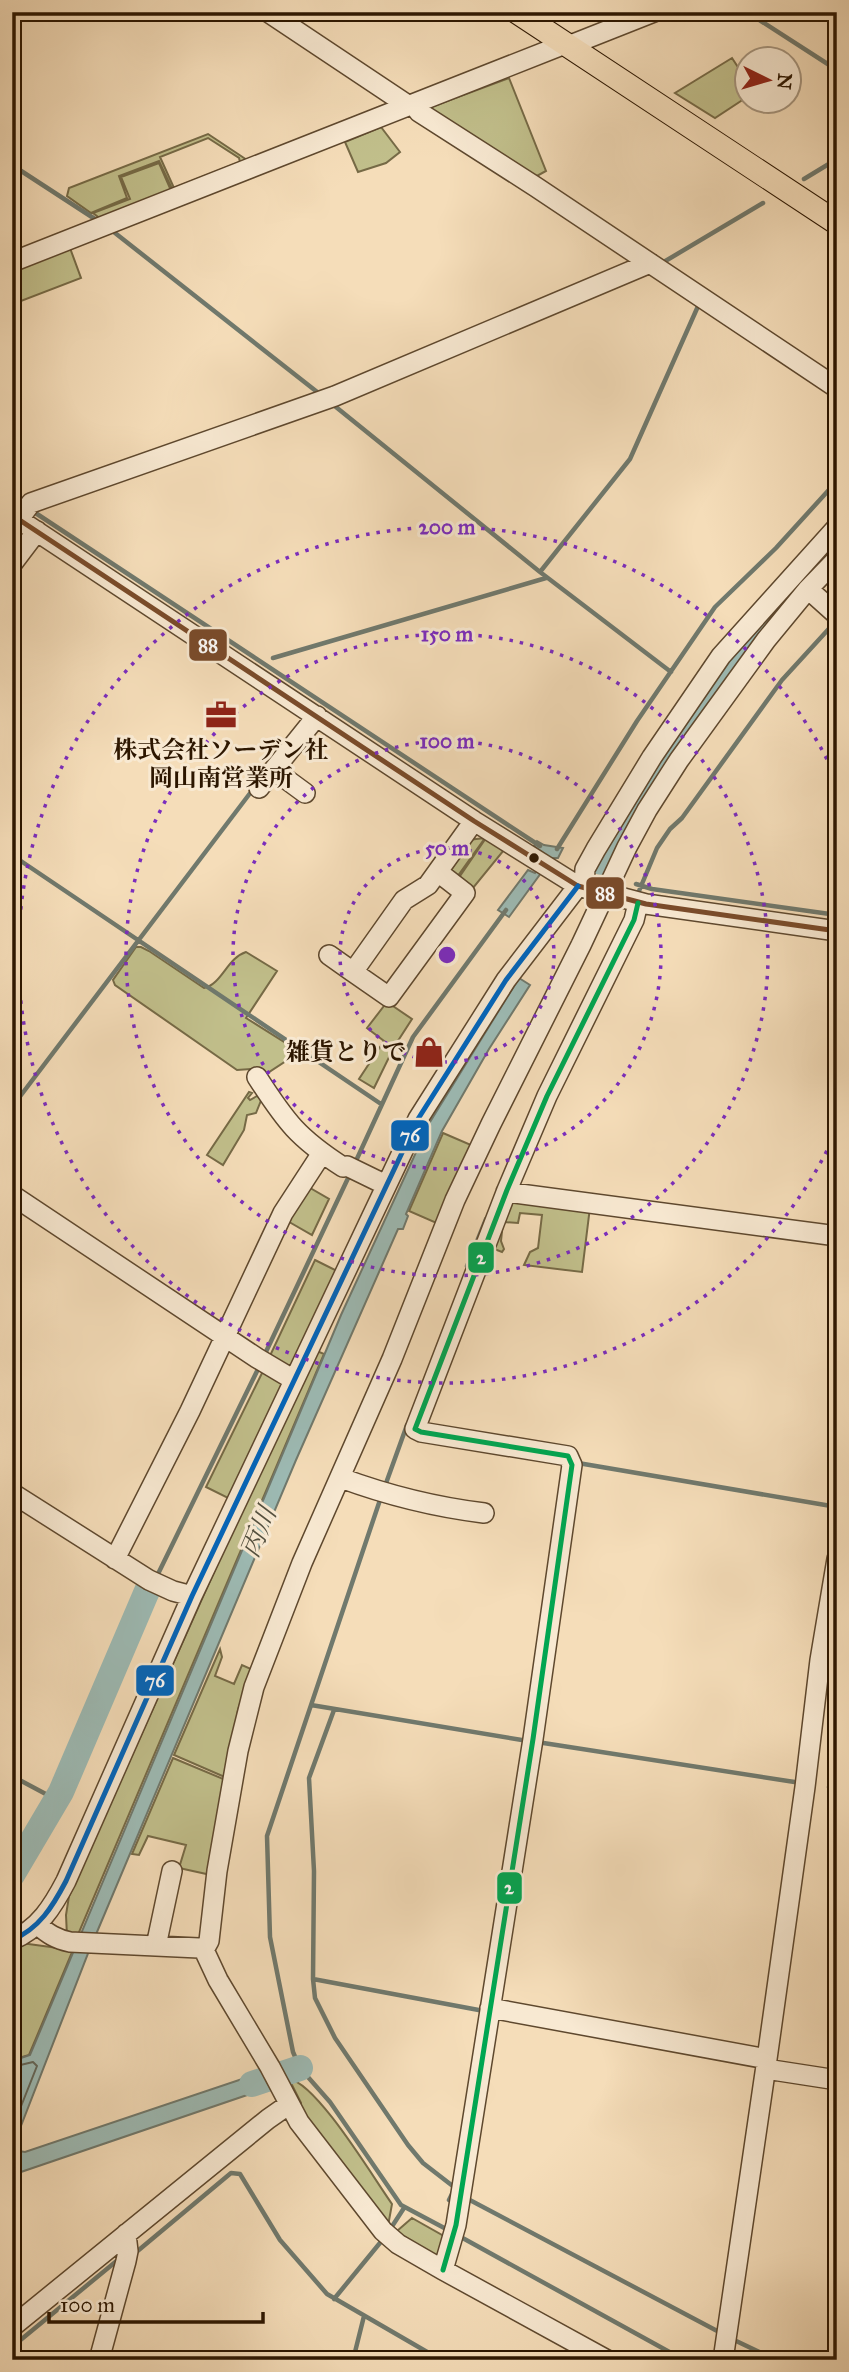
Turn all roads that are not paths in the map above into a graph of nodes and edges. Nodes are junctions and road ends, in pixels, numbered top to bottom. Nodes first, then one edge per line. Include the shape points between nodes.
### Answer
1 (268, 12) edge
2 (517, 12) edge
3 (653, 12) edge
4 (567, 45) junction
5 (414, 107) junction
6 (837, 223) edge
7 (12, 262) edge
8 (650, 263) junction
9 (837, 388) edge
10 (20, 513) edge
11 (837, 527) edge
12 (37, 531) junction
13 (837, 559) edge
14 (12, 564) edge
15 (808, 589) junction
16 (836, 615) edge
17 (317, 716) junction
18 (275, 771) junction
19 (259, 788) dead end
20 (304, 793) dead end
21 (474, 821) junction
22 (438, 872) junction
23 (581, 886) junction
24 (606, 893) junction
25 (638, 903) junction
26 (837, 931) edge
27 (329, 955) dead end
28 (354, 972) junction
29 (257, 1077) dead end
30 (322, 1153) junction
31 (386, 1185) junction
32 (508, 1189) junction
33 (12, 1195) edge
34 (837, 1236) edge
35 (228, 1332) junction
36 (295, 1380) junction
37 (341, 1478) junction
38 (12, 1493) edge
39 (484, 1513) dead end
40 (117, 1556) junction
41 (837, 1559) edge
42 (192, 1596) junction
43 (172, 1871) dead end
44 (38, 1924) junction
45 (12, 1940) edge
46 (156, 1946) junction
47 (204, 1950) junction
48 (490, 2008) junction
49 (765, 2062) junction
50 (837, 2080) edge
51 (288, 2105) junction
52 (127, 2249) junction
53 (443, 2270) junction
54 (12, 2327) edge
55 (99, 2360) edge
56 (607, 2360) edge
57 (723, 2360) edge

1 - 5 street
2 - 4 main road
3 - 4 street
4 - 5 street
4 - 6 main road
5 - 7 street
5 - 8 street
8 - 9 street
8 - 10 street via 335,396
10 - 12 street
11 - 23 street via 721,656 652,757 596,849
12 - 14 street
12 - 17 street
13 - 15 street
15 - 16 street
15 - 24 street via 679,760 636,830
17 - 18 street
17 - 21 street
18 - 19 street
18 - 20 street
21 - 22 street
21 - 23 street
22 - 28 street via 428,885 404,900
22 - 28 street via 465,893 389,997
23 - 24 street
23 - 31 street via 506,980 418,1119
24 - 25 street
24 - 37 street via 455,1200
25 - 26 street
25 - 32 street
27 - 28 street
29 - 30 street via 290,1126
30 - 31 street
30 - 35 street via 283,1213
31 - 36 street
32 - 34 street
32 - 48 street via 415,1429 568,1456 571,1462
33 - 35 street
35 - 36 street via 262,1361
35 - 40 street
36 - 42 street
37 - 39 street via 383,1493
37 - 47 street via 248,1704
38 - 40 street
40 - 42 street via 154,1582
41 - 49 street
42 - 44 street via 66,1881
43 - 46 street
44 - 45 street
44 - 46 street via 48,1934 70,1942
46 - 47 street
47 - 51 street
48 - 49 street
48 - 53 street via 454,2234
49 - 50 street
49 - 57 street
51 - 52 street
51 - 53 street via 387,2234
52 - 54 street
52 - 55 street
53 - 56 street

